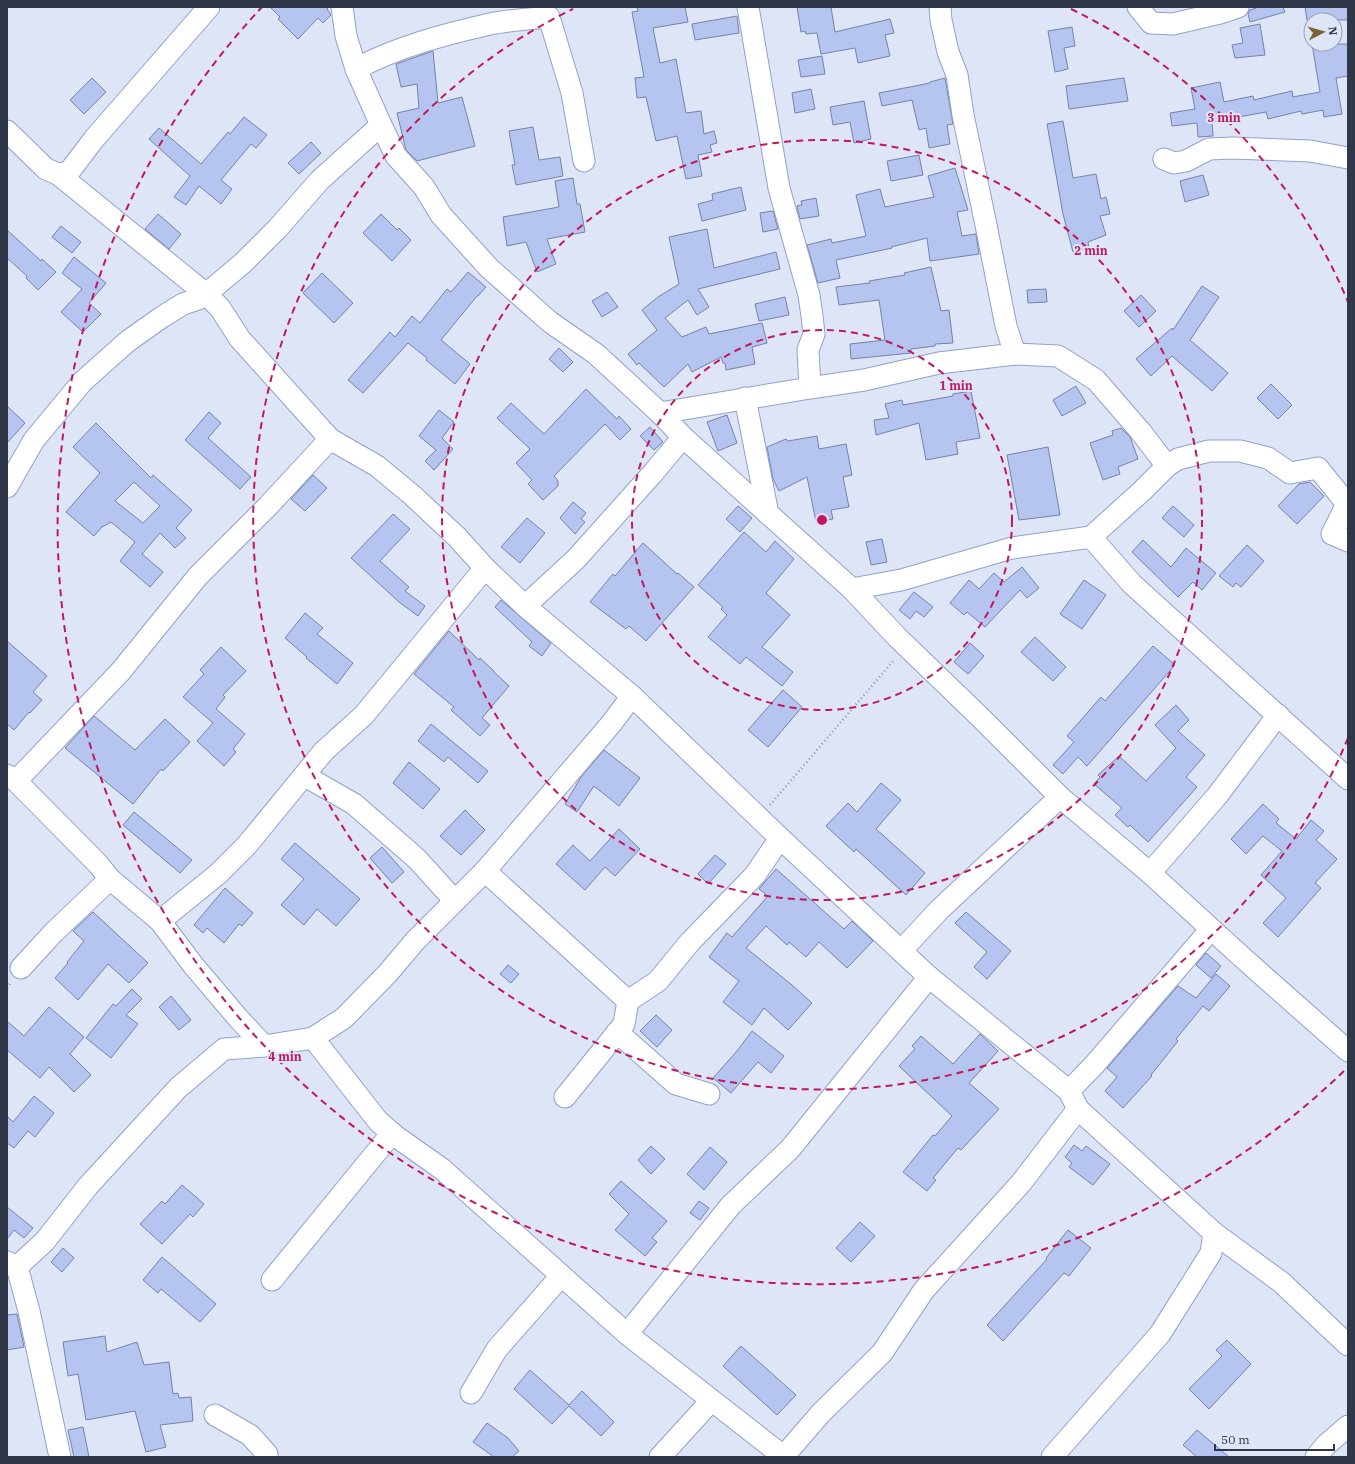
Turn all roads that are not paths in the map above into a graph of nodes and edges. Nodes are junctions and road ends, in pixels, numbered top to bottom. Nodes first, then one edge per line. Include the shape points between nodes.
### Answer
1 (209, 7) edge
2 (342, 7) edge
3 (748, 7) edge
4 (940, 7) edge
5 (1138, 7) edge
6 (1238, 7) edge
7 (548, 12) edge
8 (356, 69) junction
9 (381, 125) junction
10 (7, 131) edge
11 (1348, 158) edge
12 (1164, 159) dead end
13 (584, 161) dead end
14 (58, 174) junction
15 (206, 294) junction
16 (1015, 354) junction
17 (810, 388) junction
18 (745, 398) junction
19 (660, 413) junction
20 (683, 437) junction
21 (330, 439) junction
22 (1167, 466) junction
23 (7, 487) edge
24 (768, 514) junction
25 (1091, 537) junction
26 (1348, 541) edge
27 (485, 568) junction
28 (852, 589) junction
29 (525, 606) junction
30 (632, 696) junction
31 (1278, 715) junction
32 (305, 776) junction
33 (12, 778) edge
34 (1348, 778) edge
35 (1060, 797) junction
36 (780, 838) junction
37 (485, 871) junction
38 (1150, 873) junction
39 (110, 879) junction
40 (455, 902) junction
41 (160, 921) junction
42 (1211, 929) junction
43 (901, 951) junction
44 (21, 968) dead end
45 (929, 977) junction
46 (628, 1001) junction
47 (238, 1018) junction
48 (617, 1032) junction
49 (313, 1038) junction
50 (264, 1046) junction
51 (224, 1049) junction
52 (1348, 1051) edge
53 (709, 1094) dead end
54 (566, 1097) dead end
55 (1074, 1100) junction
56 (392, 1133) junction
57 (1214, 1233) junction
58 (12, 1264) edge
59 (561, 1276) junction
60 (272, 1280) dead end
61 (627, 1334) junction
62 (1348, 1345) edge
63 (471, 1393) dead end
64 (711, 1401) junction
65 (215, 1415) dead end
66 (1348, 1426) edge
67 (60, 1457) edge
68 (267, 1457) edge
69 (660, 1457) edge
70 (783, 1457) edge
71 (1052, 1457) edge
72 (1316, 1457) edge

1 - 14 street via 94,139 69,172
2 - 8 street via 346,36
3 - 17 street via 779,188 809,295 814,334 808,350
4 - 16 street via 948,52 957,76 1006,326
5 - 6 street via 1151,23 1173,24
7 - 8 street via 425,41 376,58
7 - 13 street via 572,93
8 - 9 street
9 - 15 street via 320,180 243,263
9 - 19 street via 396,156 424,187 441,215 489,268 550,322 596,354
10 - 14 street via 46,169
11 - 12 street via 1310,151 1233,148 1209,149 1186,161 1174,163
14 - 15 street
15 - 21 street via 220,308 240,339
15 - 23 street via 162,316 128,341 82,382 34,440
16 - 17 street via 939,363 864,380
16 - 22 street via 1058,356 1096,380
17 - 18 street
18 - 19 street
18 - 24 street
19 - 20 street
20 - 24 street
20 - 29 street via 576,559
21 - 27 street via 377,466 412,494
21 - 33 street via 198,576 121,671
22 - 25 street
22 - 26 street via 1178,459 1210,451 1240,450 1268,458 1290,473 1318,468 1347,504 1332,534
24 - 28 street
25 - 28 street via 1012,548 901,580
25 - 31 street via 1132,584
27 - 29 street
27 - 32 street via 364,715 324,751
28 - 35 street via 906,646
29 - 30 street
30 - 36 street
30 - 37 street
31 - 34 street
31 - 38 street via 1217,796
32 - 40 street via 354,804 417,859
32 - 41 street via 237,855 218,874
33 - 39 street
35 - 38 street
35 - 43 street via 939,910
36 - 43 street
36 - 46 street via 755,875 690,942 658,981
37 - 40 street
37 - 46 street
38 - 42 street
39 - 41 street
39 - 44 street via 54,932
40 - 49 street via 344,1018
41 - 47 street
42 - 52 street
42 - 55 street via 1122,1033
43 - 45 street
45 - 55 street
45 - 61 street via 790,1149 731,1206
46 - 48 street via 624,1024
47 - 50 street
47 - 51 street
48 - 53 street via 676,1084
48 - 54 street
49 - 50 street
49 - 56 street via 378,1121
50 - 51 street
51 - 58 street via 178,1088 88,1186 46,1241
55 - 57 street
55 - 70 street via 1021,1183 924,1290 882,1353 821,1413
56 - 59 street via 442,1170
56 - 60 street
57 - 62 street via 1281,1282
57 - 71 street via 1211,1253 1160,1334
58 - 67 street via 29,1311
59 - 61 street
59 - 63 street via 497,1349
61 - 64 street
64 - 69 street
64 - 70 street
65 - 68 street via 250,1435
66 - 72 street

